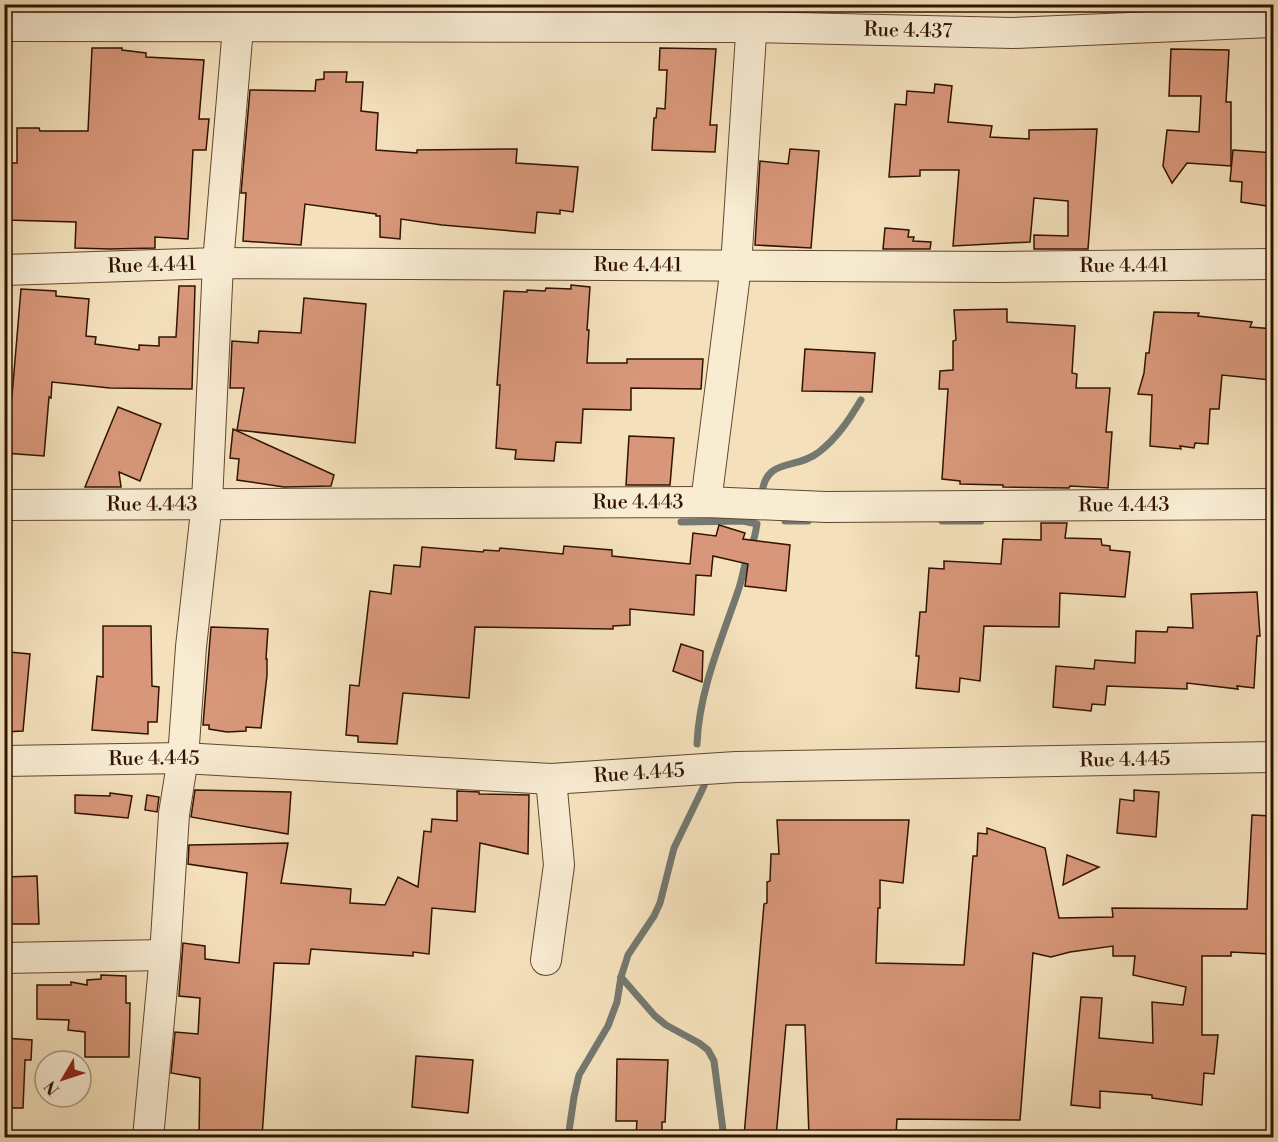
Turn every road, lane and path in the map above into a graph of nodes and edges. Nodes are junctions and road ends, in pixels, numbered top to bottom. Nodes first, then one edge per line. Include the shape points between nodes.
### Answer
1 (239, 16) edge
2 (752, 16) edge
3 (1274, 22) edge
4 (4, 26) edge
5 (219, 263) junction
6 (1274, 264) edge
7 (736, 266) junction
8 (4, 270) edge
9 (207, 502) junction
10 (706, 502) junction
11 (1274, 504) edge
12 (4, 505) edge
13 (1274, 757) edge
14 (183, 758) junction
15 (4, 761) edge
16 (551, 778) junction
17 (165, 955) junction
18 (4, 958) edge
19 (546, 960) dead end
20 (148, 1137) edge

1 - 2 street, Rue 4.437
1 - 4 street, Rue 4.437
1 - 5 street
2 - 3 street, Rue 4.437 via 1013,33
2 - 7 street
5 - 7 street, Rue 4.441
5 - 8 street, Rue 4.441
5 - 9 street
6 - 7 street, Rue 4.441
7 - 10 street
9 - 10 street, Rue 4.443
9 - 12 street, Rue 4.443
9 - 14 street
10 - 11 street, Rue 4.443 via 826,507
13 - 16 street, Rue 4.445 via 736,767
14 - 15 street, Rue 4.445
14 - 16 street, Rue 4.445
14 - 17 street via 174,814
16 - 19 street via 559,865
17 - 18 street
17 - 20 street

